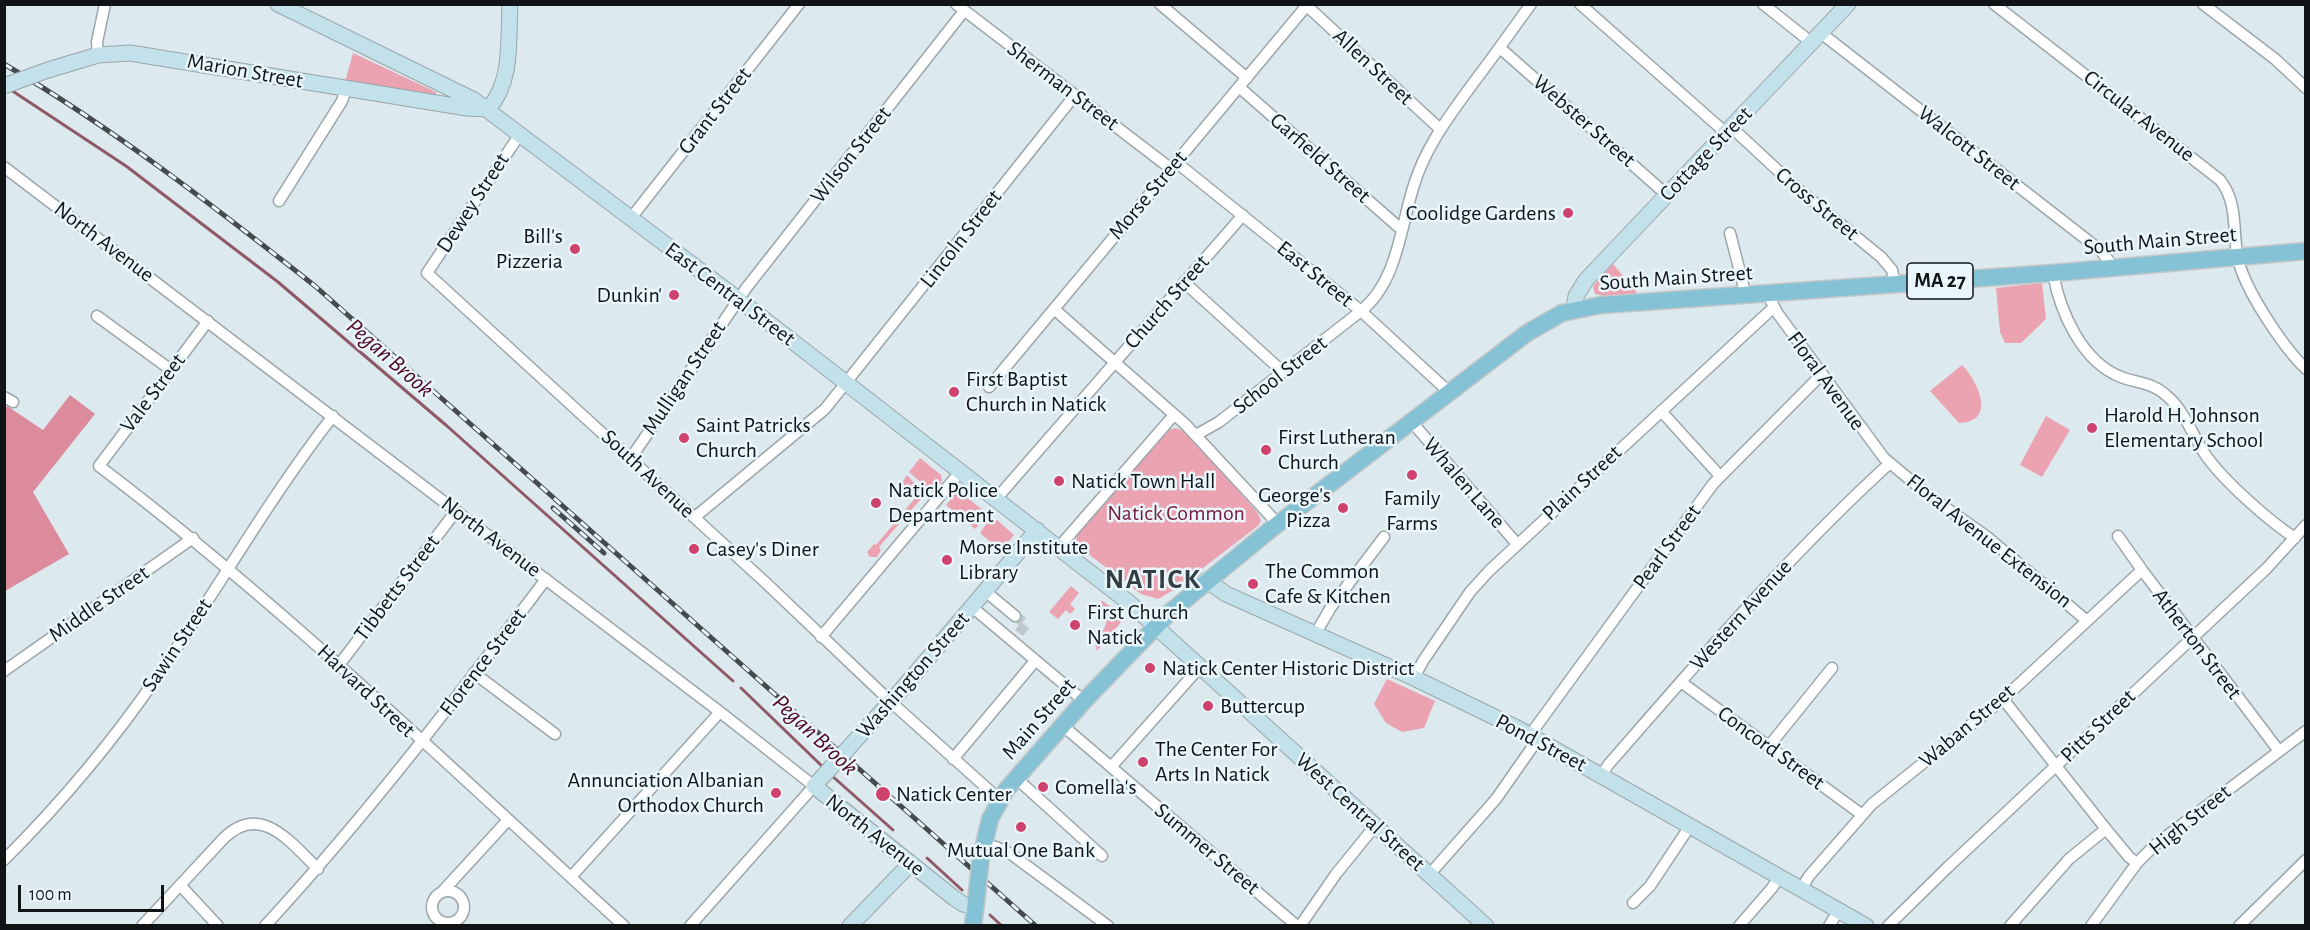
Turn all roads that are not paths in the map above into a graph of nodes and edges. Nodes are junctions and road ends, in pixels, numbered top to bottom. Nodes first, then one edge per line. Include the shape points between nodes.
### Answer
1 (105, 4) edge
2 (278, 4) edge
3 (510, 4) edge
4 (799, 4) edge
5 (1160, 4) edge
6 (1531, 4) edge
7 (1580, 4) edge
8 (1763, 4) edge
9 (1848, 4) edge
10 (1994, 4) edge
11 (2203, 4) edge
12 (1307, 5) edge
13 (960, 8) edge
14 (1817, 38) junction
15 (1500, 48) junction
16 (98, 55) junction
17 (1247, 78) junction
18 (4, 86) edge
19 (1239, 87) junction
20 (2306, 88) edge
21 (346, 89) junction
22 (1075, 95) junction
23 (488, 110) junction
24 (1440, 129) junction
25 (1729, 130) junction
26 (520, 134) junction
27 (1173, 165) junction
28 (7, 174) edge
29 (1668, 195) junction
30 (279, 201) dead end
31 (1243, 215) junction
32 (631, 218) junction
33 (1402, 230) junction
34 (1730, 233) dead end
35 (2306, 251) edge
36 (2238, 256) junction
37 (2111, 268) junction
38 (427, 273) joint
39 (2053, 273) junction
40 (1184, 282) junction
41 (1895, 284) junction
42 (1746, 296) junction
43 (738, 299) junction
44 (1772, 301) junction
45 (1054, 309) junction
46 (1574, 309) junction
47 (1361, 311) junction
48 (97, 316) dead end
49 (208, 321) junction
50 (1115, 363) junction
51 (2306, 369) edge
52 (171, 370) junction
53 (1283, 372) junction
54 (1822, 374) junction
55 (847, 383) junction
56 (989, 387) dead end
57 (1449, 392) junction
58 (1661, 411) junction
59 (1174, 415) junction
60 (333, 416) junction
61 (1411, 421) junction
62 (1196, 435) junction
63 (631, 458) junction
64 (1890, 463) junction
65 (99, 466) joint
66 (962, 471) junction
67 (1720, 476) junction
68 (998, 498) junction
69 (456, 511) junction
70 (695, 517) junction
71 (1278, 524) junction
72 (2306, 525) edge
73 (1038, 530) junction
74 (2118, 536) dead end
75 (1384, 537) dead end
76 (193, 538) junction
77 (2295, 538) junction
78 (1517, 544) junction
79 (1059, 547) junction
80 (229, 568) junction
81 (2142, 570) junction
82 (546, 579) junction
83 (1206, 580) junction
84 (986, 591) junction
85 (972, 608) junction
86 (1015, 616) tunnel mouth
87 (2086, 620) junction
88 (1155, 625) junction
89 (1316, 633) junction
90 (821, 637) junction
91 (2192, 637) junction
92 (1035, 661) junction
93 (339, 665) junction
94 (1200, 667) junction
95 (1832, 668) dead end
96 (4, 671) edge
97 (474, 673) junction
98 (1414, 678) junction
99 (1681, 682) junction
100 (2003, 699) junction
101 (1084, 700) junction
102 (891, 702) junction
103 (720, 712) junction
104 (1062, 725) junction
105 (2306, 731) edge
106 (555, 734) dead end
107 (1534, 737) junction
108 (422, 742) junction
109 (1768, 746) junction
110 (2279, 751) junction
111 (953, 759) junction
112 (2056, 766) junction
113 (1111, 767) junction
114 (1602, 775) junction
115 (1016, 778) junction
116 (814, 786) junction
117 (1000, 800) junction
118 (1861, 814) junction
119 (508, 820) junction
120 (1375, 826) junction
121 (1690, 826) junction
122 (2106, 829) junction
123 (982, 851) junction
124 (1102, 856) dead end
125 (2306, 860) edge
126 (4, 861) edge
127 (911, 863) junction
128 (2137, 863) junction
129 (318, 869) junction
130 (1429, 875) junction
131 (571, 877) junction
132 (1779, 877) junction
133 (180, 885) junction
134 (1801, 889) junction
135 (442, 892) dead end
136 (1633, 903) dead end
137 (976, 904) junction
138 (1839, 910) junction
139 (142, 926) edge
140 (218, 926) edge
141 (265, 926) edge
142 (624, 926) edge
143 (690, 926) edge
144 (850, 926) edge
145 (973, 926) edge
146 (1108, 926) edge
147 (1298, 926) edge
148 (1486, 926) edge
149 (1738, 926) edge
150 (1829, 926) edge
151 (1866, 926) edge
152 (1888, 926) edge
153 (2010, 926) edge
154 (2091, 926) edge
155 (2239, 926) edge

1 - 16 street
2 - 23 street, East Central Street via 443,83
3 - 23 street via 506,77 500,95
4 - 32 street, Grant Street
5 - 17 street
6 - 15 street, School Street
7 - 25 street, Cross Street
8 - 14 street, Walcott Street
9 - 14 street, Cottage Street
10 - 36 street, Circular Avenue via 2220,180 2232,200
11 - 20 street via 2282,64
12 - 17 street, Morse Street
12 - 24 street, Allen Street
13 - 22 street, Sherman Street
13 - 43 street, Wilson Street
14 - 25 street, Cottage Street
14 - 37 street, Walcott Street via 2100,250
15 - 24 street, School Street
15 - 29 street, Webster Street
16 - 18 street, Marion Street, bridge
16 - 21 street, Marion Street via 120,52 157,56
17 - 19 street, Morse Street
19 - 27 street, Morse Street
19 - 33 street, Garfield Street
21 - 23 street, Marion Street
21 - 30 street
22 - 27 street, Sherman Street
22 - 55 street, Lincoln Street
23 - 26 street, East Central Street
24 - 33 street, School Street via 1416,176
25 - 29 street, Cottage Street
25 - 41 street, Cross Street via 1881,257 1892,270
26 - 32 street, East Central Street
26 - 38 street, Dewey Street
27 - 31 street, East Street
27 - 45 street, Morse Street
28 - 49 street, North Avenue
29 - 46 street, Cottage Street via 1586,280 1576,296
31 - 40 street, Church Street
31 - 47 street, East Street
32 - 43 street, East Central Street
33 - 47 street, School Street via 1384,284
34 - 42 street
35 - 36 main road, South Main Street / MA 27
36 - 37 main road, South Main Street / MA 27
36 - 51 street, Circular Avenue via 2246,280 2270,322
37 - 39 main road, South Main Street / MA 27
38 - 63 street, South Avenue
39 - 41 main road, South Main Street / MA 27
39 - 77 street via 2072,326 2087,351 2109,371 2152,385 2168,396 2214,467
40 - 50 street, Church Street
40 - 53 street
41 - 44 main road, South Main Street / MA 27
42 - 44 main road, South Main Street / MA 27
42 - 46 main road, South Main Street / MA 27
43 - 55 street, East Central Street
43 - 63 street, Mulligan Street
44 - 54 street, Floral Avenue
44 - 58 street, Plain Street
45 - 50 street
45 - 56 street, Morse Street
46 - 57 main road, South Main Street / MA 27 via 1527,333
47 - 53 street, School Street
47 - 57 street, East Street
48 - 52 street
49 - 52 street, Vale Street
49 - 60 street, North Avenue
50 - 59 street
50 - 68 street, Church Street
52 - 65 street, Vale Street
53 - 62 street, School Street
54 - 64 street, Floral Avenue
54 - 67 street, Pearl Street
55 - 66 street, East Central Street
55 - 70 street, Lincoln Street via 808,425
57 - 61 main road, South Main Street / MA 27
58 - 67 street
58 - 78 street, Plain Street
59 - 62 street
59 - 79 street
60 - 69 street, North Avenue
60 - 80 street, Sawin Street
61 - 71 main road, South Main Street / MA 27
61 - 78 street, Whalen Lane
62 - 71 street
63 - 70 street, South Avenue
64 - 87 street, Floral Avenue Extension
64 - 99 street, Western Avenue via 1807,542
65 - 76 street, Harvard Street
66 - 68 street, East Central Street
66 - 90 street
67 - 107 street, Pearl Street
68 - 73 street, East Central Street
69 - 82 street, North Avenue
69 - 93 street, Tibbetts Street
70 - 90 street, South Avenue
71 - 83 main road, South Main Street / MA 27
72 - 77 street, Pitts Street
73 - 79 street, East Central Street
73 - 84 street, Washington Street
74 - 81 street, Atherton Street
75 - 89 street via 1331,606
76 - 80 street, Harvard Street
76 - 96 street, Middle Street
77 - 91 street, Pitts Street
78 - 98 street, Plain Street via 1470,592
79 - 88 street, East Central Street
80 - 93 street, Harvard Street
80 - 126 street, Sawin Street via 132,711 53,809
81 - 87 street, Waban Street
81 - 91 street, Atherton Street
82 - 97 street, Florence Street
82 - 103 street, North Avenue
83 - 88 main road, South Main Street / MA 27
83 - 89 street, Pond Street via 1226,594
84 - 85 street, Washington Street
84 - 86 street
85 - 92 street via 1017,638
85 - 102 street, Washington Street
87 - 100 street, Waban Street
88 - 94 street, West Central Street
88 - 101 main road, Main Street / MA 27
89 - 98 street, Pond Street
90 - 102 street, South Avenue
91 - 110 street, Atherton Street
91 - 112 street, Pitts Street
92 - 101 street
92 - 111 street
93 - 108 street, Harvard Street
94 - 113 street
94 - 120 street, West Central Street
95 - 109 street
97 - 106 street
97 - 108 street, Florence Street
98 - 107 street, Pond Street
99 - 109 street, Concord Street
99 - 114 street, Western Avenue
100 - 112 street
100 - 118 street, Waban Street
101 - 104 main road, Main Street / MA 27
102 - 111 street, South Avenue
102 - 116 street, Washington Street, bridge
103 - 116 street, North Avenue
103 - 131 street
104 - 113 street, Summer Street
104 - 115 main road, Main Street / MA 27
105 - 110 street, High Street
107 - 114 street, Pond Street
107 - 130 street, Pearl Street via 1496,799
108 - 119 street, Harvard Street
108 - 129 street, Florence Street
109 - 118 street, Concord Street
110 - 128 street, High Street
111 - 117 street, South Avenue
112 - 122 street
112 - 152 street, Pitts Street
113 - 147 street, Summer Street
114 - 121 street, Pond Street
115 - 117 main road, Main Street / MA 27
115 - 124 street
116 - 127 street, North Avenue
116 - 143 street, Washington Street
117 - 123 main road, Main Street / MA 27 via 990,819
118 - 134 street, Waban Street
119 - 131 street, Harvard Street
119 - 135 street
120 - 130 street, West Central Street
120 - 147 street
121 - 132 street, Pond Street
121 - 136 street via 1650,886
122 - 128 street
122 - 153 street via 2069,859
123 - 137 main road, MA 27, bridge
123 - 146 street via 1005,851
125 - 155 street
127 - 137 street, North Avenue via 958,902
127 - 144 street
128 - 154 street, High Street
129 - 133 street via 270,827 246,824 231,831
129 - 141 street, Florence Street
130 - 148 street, West Central Street
131 - 142 street, Harvard Street
132 - 134 street, Pond Street
132 - 149 street
133 - 139 street
133 - 140 street
134 - 138 street, Pond Street
137 - 145 main road, MA 27
138 - 150 street
138 - 151 street, Pond Street

